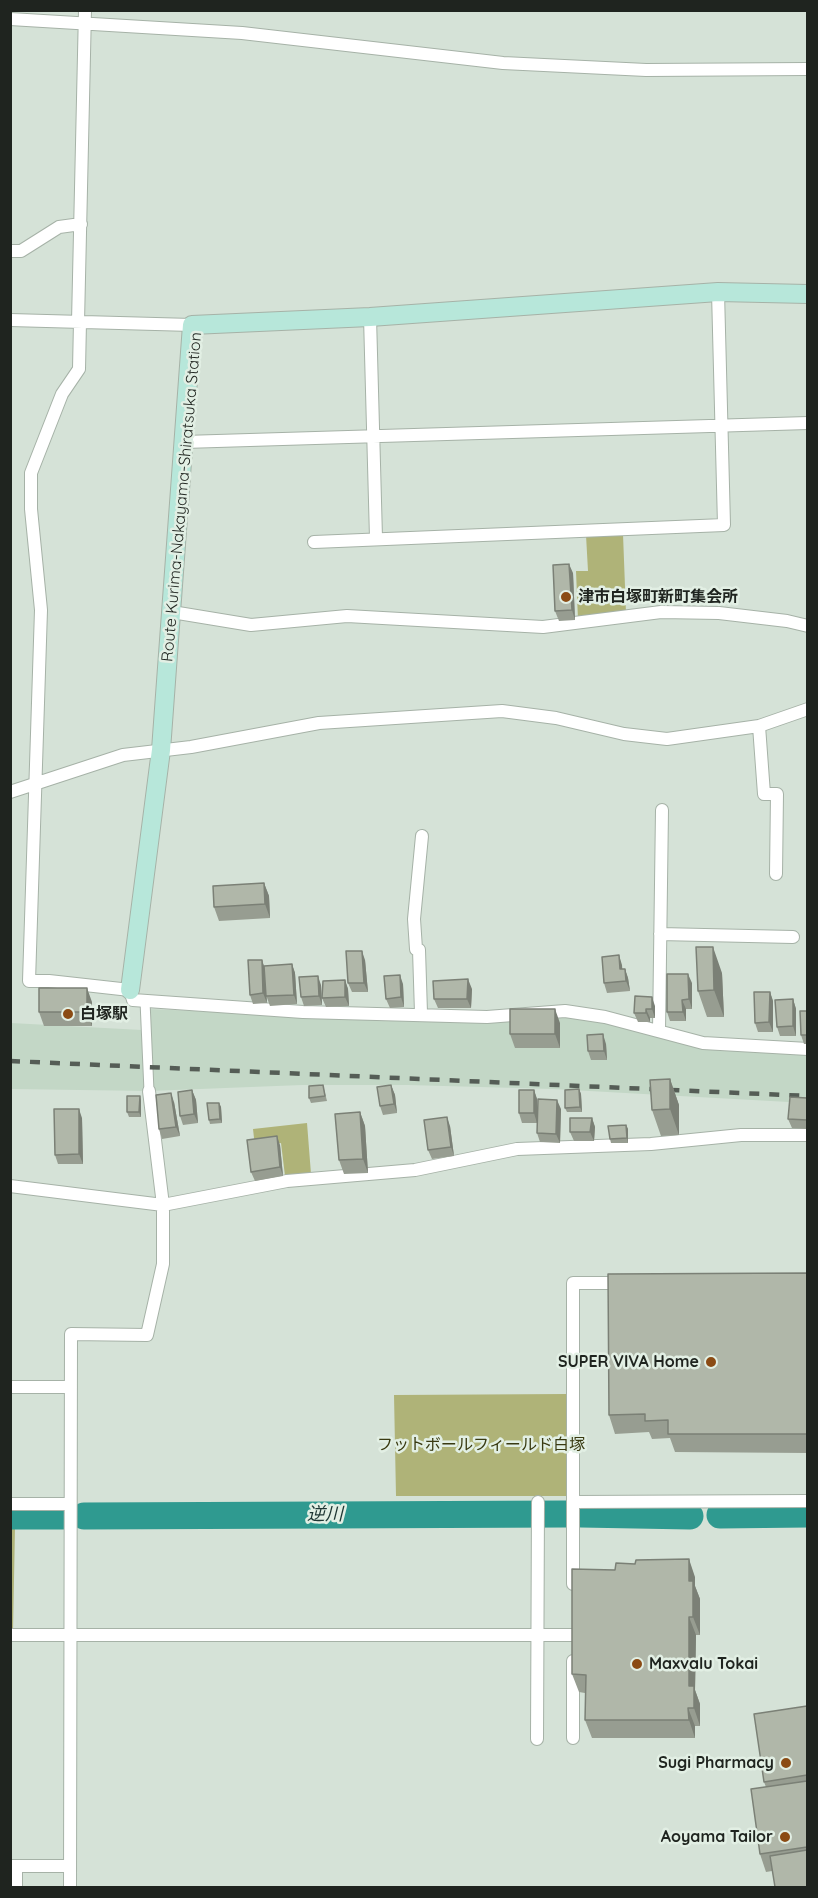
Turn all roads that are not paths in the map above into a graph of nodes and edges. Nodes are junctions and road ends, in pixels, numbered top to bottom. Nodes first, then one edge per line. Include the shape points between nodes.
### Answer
1 (86, 10) edge
2 (10, 19) edge
3 (86, 24) junction
4 (807, 69) edge
5 (81, 224) junction
6 (10, 251) edge
7 (718, 292) junction
8 (807, 294) edge
9 (370, 317) junction
10 (10, 320) edge
11 (79, 322) junction
12 (192, 326) junction
13 (807, 423) edge
14 (722, 426) junction
15 (374, 437) junction
16 (184, 442) junction
17 (376, 538) junction
18 (314, 542) dead end
19 (172, 612) junction
20 (807, 626) edge
21 (807, 709) edge
22 (759, 726) junction
23 (161, 750) junction
24 (36, 784) junction
25 (10, 792) edge
26 (662, 810) dead end
27 (422, 836) dead end
28 (776, 874) dead end
29 (660, 934) junction
30 (794, 937) dead end
31 (137, 996) junction
32 (421, 1013) junction
33 (659, 1031) junction
34 (807, 1049) edge
35 (149, 1091) joint
36 (807, 1135) edge
37 (10, 1186) edge
38 (163, 1205) junction
39 (632, 1282) edge
40 (10, 1387) edge
41 (71, 1387) junction
42 (807, 1501) edge
43 (573, 1502) junction
44 (538, 1503) dead end
45 (10, 1504) edge
46 (70, 1504) junction
47 (573, 1601) edge
48 (10, 1635) edge
49 (69, 1635) junction
50 (536, 1635) junction
51 (573, 1738) dead end
52 (537, 1739) dead end
53 (13, 1866) edge
54 (70, 1866) junction
55 (16, 1887) edge
56 (70, 1887) edge

1 - 3 street
2 - 3 street
3 - 4 street via 242,33 503,63 646,70
3 - 5 street
5 - 6 street via 59,227 21,251
5 - 11 street
7 - 8 main road, Route Kurima-Nakayama-Shiratsuka Station
7 - 9 main road, Route Kurima-Nakayama-Shiratsuka Station
7 - 14 street
9 - 12 main road, Route Kurima-Nakayama-Shiratsuka Station
9 - 15 street
10 - 11 street
11 - 12 street
11 - 24 street via 79,369 62,394 31,473 30,509 41,610
12 - 16 main road, Route Kurima-Nakayama-Shiratsuka Station
13 - 14 street
14 - 15 street
14 - 17 street via 724,525
15 - 16 street
15 - 17 street
16 - 19 main road, Route Kurima-Nakayama-Shiratsuka Station
17 - 18 street
19 - 20 street via 251,625 347,616 543,627 661,612 719,613
19 - 23 main road, Route Kurima-Nakayama-Shiratsuka Station
21 - 22 street
22 - 23 street via 667,739 543,716 478,711 319,723
22 - 28 street via 764,794 777,794
23 - 24 street via 123,755
23 - 31 main road, Route Kurima-Nakayama-Shiratsuka Station
24 - 25 street
24 - 31 street via 29,981
26 - 29 street
27 - 32 street via 414,919
29 - 30 street
29 - 33 street
31 - 32 street via 303,1012
31 - 35 street
32 - 33 street via 508,1017 565,1011
33 - 34 street via 703,1043
35 - 38 street
36 - 38 street via 741,1135 651,1144 517,1149 415,1170 287,1180
37 - 38 street
38 - 41 street via 164,1264 147,1335 71,1334
39 - 43 street via 573,1283
40 - 41 street
41 - 46 street
42 - 43 street
43 - 47 street
44 - 50 street
45 - 46 street
46 - 49 street
48 - 49 street
49 - 50 street
49 - 54 street
50 - 51 street via 573,1629
50 - 52 street
53 - 54 street
53 - 55 street
54 - 56 street

